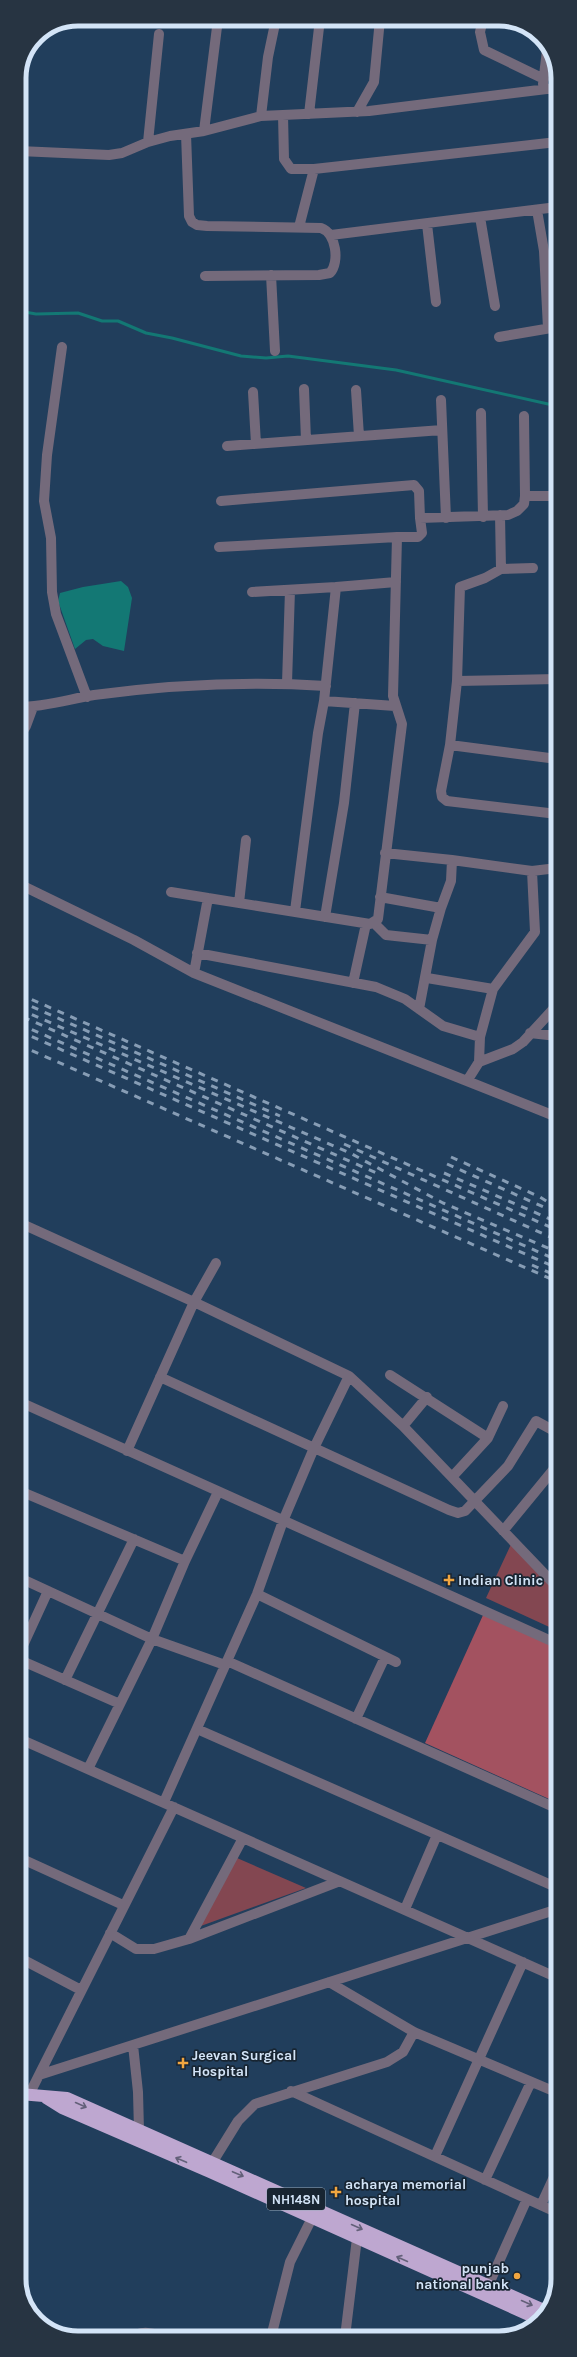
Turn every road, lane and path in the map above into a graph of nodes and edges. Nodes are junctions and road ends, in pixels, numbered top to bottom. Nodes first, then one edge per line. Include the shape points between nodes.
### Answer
1 (217, 26) edge
2 (275, 26) edge
3 (319, 26) edge
4 (379, 26) edge
5 (482, 26) edge
6 (159, 34) dead end
7 (546, 58) edge
8 (544, 79) junction
9 (551, 89) edge
10 (543, 90) junction
11 (357, 112) junction
12 (309, 114) junction
13 (283, 115) junction
14 (262, 116) junction
15 (204, 131) junction
16 (186, 134) junction
17 (148, 142) junction
18 (551, 143) edge
19 (26, 151) edge
20 (314, 169) junction
21 (551, 208) edge
22 (537, 210) junction
23 (480, 217) junction
24 (427, 224) junction
25 (299, 227) junction
26 (331, 235) junction
27 (205, 276) dead end
28 (271, 276) junction
29 (436, 302) dead end
30 (495, 306) dead end
31 (551, 318) edge
32 (551, 328) edge
33 (499, 337) dead end
34 (62, 347) dead end
35 (275, 351) dead end
36 (304, 388) dead end
37 (356, 390) dead end
38 (253, 392) dead end
39 (441, 400) dead end
40 (481, 413) dead end
41 (524, 416) dead end
42 (442, 430) junction
43 (359, 436) junction
44 (306, 440) junction
45 (256, 444) junction
46 (226, 446) dead end
47 (525, 496) junction
48 (551, 496) edge
49 (221, 501) dead end
50 (500, 515) junction
51 (483, 517) junction
52 (420, 518) junction
53 (446, 518) junction
54 (397, 537) junction
55 (219, 547) dead end
56 (533, 568) dead end
57 (501, 569) junction
58 (396, 582) junction
59 (336, 587) junction
60 (290, 590) junction
61 (252, 592) dead end
62 (551, 679) edge
63 (457, 681) junction
64 (287, 683) junction
65 (326, 686) junction
66 (87, 697) junction
67 (324, 701) junction
68 (355, 703) junction
69 (395, 706) junction
70 (26, 707) edge
71 (33, 707) junction
72 (26, 726) edge
73 (450, 745) junction
74 (551, 758) edge
75 (551, 813) edge
76 (246, 840) dead end
77 (385, 853) junction
78 (452, 860) junction
79 (551, 868) edge
80 (532, 870) junction
81 (26, 887) edge
82 (171, 892) dead end
83 (380, 897) junction
84 (208, 898) junction
85 (239, 903) junction
86 (441, 908) junction
87 (295, 911) junction
88 (325, 916) junction
89 (370, 923) junction
90 (432, 940) junction
91 (197, 953) junction
92 (194, 973) junction
93 (426, 978) junction
94 (353, 983) junction
95 (493, 989) junction
96 (419, 1009) junction
97 (551, 1011) edge
98 (530, 1034) junction
99 (551, 1036) edge
100 (480, 1037) junction
101 (479, 1062) junction
102 (466, 1081) junction
103 (551, 1115) edge
104 (26, 1226) edge
105 (216, 1263) dead end
106 (194, 1302) junction
107 (390, 1375) dead end
108 (349, 1376) junction
109 (160, 1377) junction
110 (427, 1397) junction
111 (26, 1405) edge
112 (503, 1406) dead end
113 (403, 1426) junction
114 (551, 1429) edge
115 (488, 1438) junction
116 (314, 1448) junction
117 (127, 1450) junction
118 (551, 1473) edge
119 (452, 1477) junction
120 (218, 1492) junction
121 (26, 1494) edge
122 (474, 1501) junction
123 (283, 1521) junction
124 (503, 1531) junction
125 (134, 1539) junction
126 (185, 1561) junction
127 (26, 1581) edge
128 (551, 1581) edge
129 (48, 1591) junction
130 (257, 1594) junction
131 (99, 1614) junction
132 (26, 1639) edge
133 (152, 1639) junction
134 (551, 1641) edge
135 (385, 1657) junction
136 (396, 1662) dead end
137 (26, 1663) edge
138 (226, 1663) junction
139 (65, 1680) junction
140 (120, 1704) junction
141 (356, 1718) junction
142 (197, 1729) junction
143 (26, 1742) edge
144 (88, 1769) junction
145 (164, 1802) junction
146 (551, 1806) edge
147 (174, 1808) junction
148 (437, 1835) junction
149 (243, 1838) junction
150 (26, 1861) edge
151 (340, 1881) junction
152 (551, 1885) edge
153 (123, 1905) junction
154 (405, 1909) junction
155 (551, 1910) edge
156 (110, 1933) junction
157 (469, 1938) junction
158 (189, 1939) junction
159 (26, 1961) edge
160 (523, 1962) junction
161 (551, 1975) edge
162 (329, 1982) junction
163 (81, 1990) junction
164 (414, 2032) junction
165 (133, 2044) junction
166 (479, 2059) junction
167 (39, 2074) junction
168 (531, 2082) junction
169 (551, 2090) edge
170 (291, 2091) junction
171 (26, 2092) edge
172 (26, 2093) edge
173 (43, 2096) junction
174 (139, 2131) junction
175 (435, 2156) junction
176 (212, 2163) junction
177 (485, 2180) junction
178 (551, 2183) edge
179 (528, 2199) junction
180 (541, 2205) junction
181 (551, 2209) edge
182 (312, 2218) junction
183 (357, 2238) junction
184 (488, 2286) junction
185 (541, 2309) edge
186 (534, 2317) edge
187 (273, 2331) edge
188 (346, 2331) edge

1 - 15 street
2 - 14 street via 268,57
3 - 12 street
4 - 11 street via 374,82
5 - 8 street via 480,32 484,50
6 - 17 street
7 - 8 street
8 - 10 street
9 - 10 street
10 - 11 street
11 - 12 street
12 - 13 street
13 - 14 street
13 - 20 street via 286,164 291,169
14 - 15 street
15 - 16 street
16 - 17 street
16 - 25 street via 189,216 192,222 202,226
17 - 19 street via 122,153 109,155
18 - 20 street
20 - 25 street
21 - 22 street
22 - 23 street
22 - 31 street
23 - 24 street
23 - 30 street
24 - 26 street
24 - 29 street
25 - 26 street via 321,228 328,230
26 - 28 street via 335,260 330,274
27 - 28 street
28 - 35 street
32 - 33 street
34 - 66 street via 47,455 44,501 51,538 52,592 56,614
36 - 44 street
37 - 43 street
38 - 45 street
39 - 42 street
40 - 51 street
41 - 47 street
42 - 43 street
42 - 53 street
43 - 44 street
44 - 45 street
45 - 46 street
47 - 48 street
47 - 50 street via 524,504 517,511
49 - 52 street via 414,485 419,491
50 - 51 street
50 - 57 street
51 - 53 street
52 - 53 street
52 - 54 street via 422,533 418,537
54 - 55 street
54 - 58 street
56 - 57 street
57 - 63 street via 460,587
58 - 59 street
58 - 69 street via 393,687
59 - 60 street
59 - 65 street
60 - 61 street
60 - 64 street
62 - 63 street
63 - 73 street
64 - 65 street
64 - 66 street via 173,687
65 - 67 street
66 - 71 street
67 - 68 street
67 - 87 street
68 - 69 street
68 - 88 street via 344,802
69 - 77 street via 402,724
70 - 71 street
71 - 72 street
73 - 74 street
73 - 75 street via 441,791 442,797 447,801
76 - 85 street
77 - 78 street
77 - 83 street
78 - 80 street
78 - 86 street via 452,881
79 - 80 street
80 - 95 street via 535,932
81 - 92 street via 134,940
82 - 84 street
83 - 86 street
83 - 89 street via 378,919
84 - 85 street
84 - 91 street
85 - 87 street
86 - 90 street
87 - 88 street
88 - 89 street
89 - 90 street via 386,935
89 - 94 street
90 - 93 street
91 - 92 street
91 - 94 street
92 - 102 street
93 - 95 street
93 - 96 street
94 - 96 street via 395,994
95 - 100 street
96 - 100 street via 443,1026
97 - 98 street
98 - 99 street
98 - 101 street via 513,1049
100 - 101 street
101 - 102 street
102 - 103 street
104 - 106 street
105 - 106 street
106 - 108 street
106 - 109 street
107 - 110 street
108 - 113 street
108 - 116 street
109 - 116 street
109 - 117 street
110 - 113 street
110 - 115 street
111 - 117 street
112 - 115 street
113 - 119 street
114 - 122 street via 536,1421 508,1466
115 - 119 street
116 - 122 street via 458,1513 465,1511
116 - 123 street
117 - 120 street
118 - 124 street
119 - 122 street
120 - 123 street
120 - 126 street
121 - 125 street
122 - 124 street
123 - 130 street
123 - 134 street
124 - 128 street
125 - 126 street
125 - 131 street
126 - 133 street
127 - 129 street
129 - 131 street
129 - 132 street
130 - 135 street
130 - 138 street
131 - 133 street
131 - 139 street
133 - 138 street
133 - 140 street
135 - 136 street
135 - 141 street
137 - 139 street
138 - 141 street
138 - 142 street
139 - 140 street
140 - 144 street
141 - 146 street
142 - 145 street
142 - 148 street
143 - 144 street
144 - 145 street
145 - 147 street
147 - 149 street
147 - 153 street
148 - 152 street
148 - 154 street
149 - 151 street
149 - 158 street
150 - 153 street
151 - 154 street
151 - 158 street
153 - 156 street
154 - 157 street
155 - 157 street
156 - 158 street via 136,1949 145,1950
156 - 163 street
157 - 160 street
157 - 162 street
159 - 163 street
160 - 161 street
160 - 166 street
162 - 164 street
162 - 165 street
163 - 167 street
164 - 166 street
164 - 170 street via 403,2052 387,2062
165 - 167 street
165 - 174 street
166 - 168 street
166 - 175 street
167 - 171 street
168 - 169 street
168 - 177 street
170 - 175 street
170 - 176 street via 255,2104 238,2121
172 - 173 highway, NH148N
173 -> 174 highway, NH148N via 67,2098
182 -> 173 highway, NH148N via 62,2108
174 - 176 highway, NH148N
175 - 177 street
176 -> 184 highway, NH148N
177 - 179 street
178 - 180 street
179 - 180 street
179 - 184 street
180 - 181 street
182 - 183 highway, NH148N
182 - 187 street via 290,2262
186 -> 183 highway, NH148N
183 - 188 street
184 -> 185 highway, NH148N

